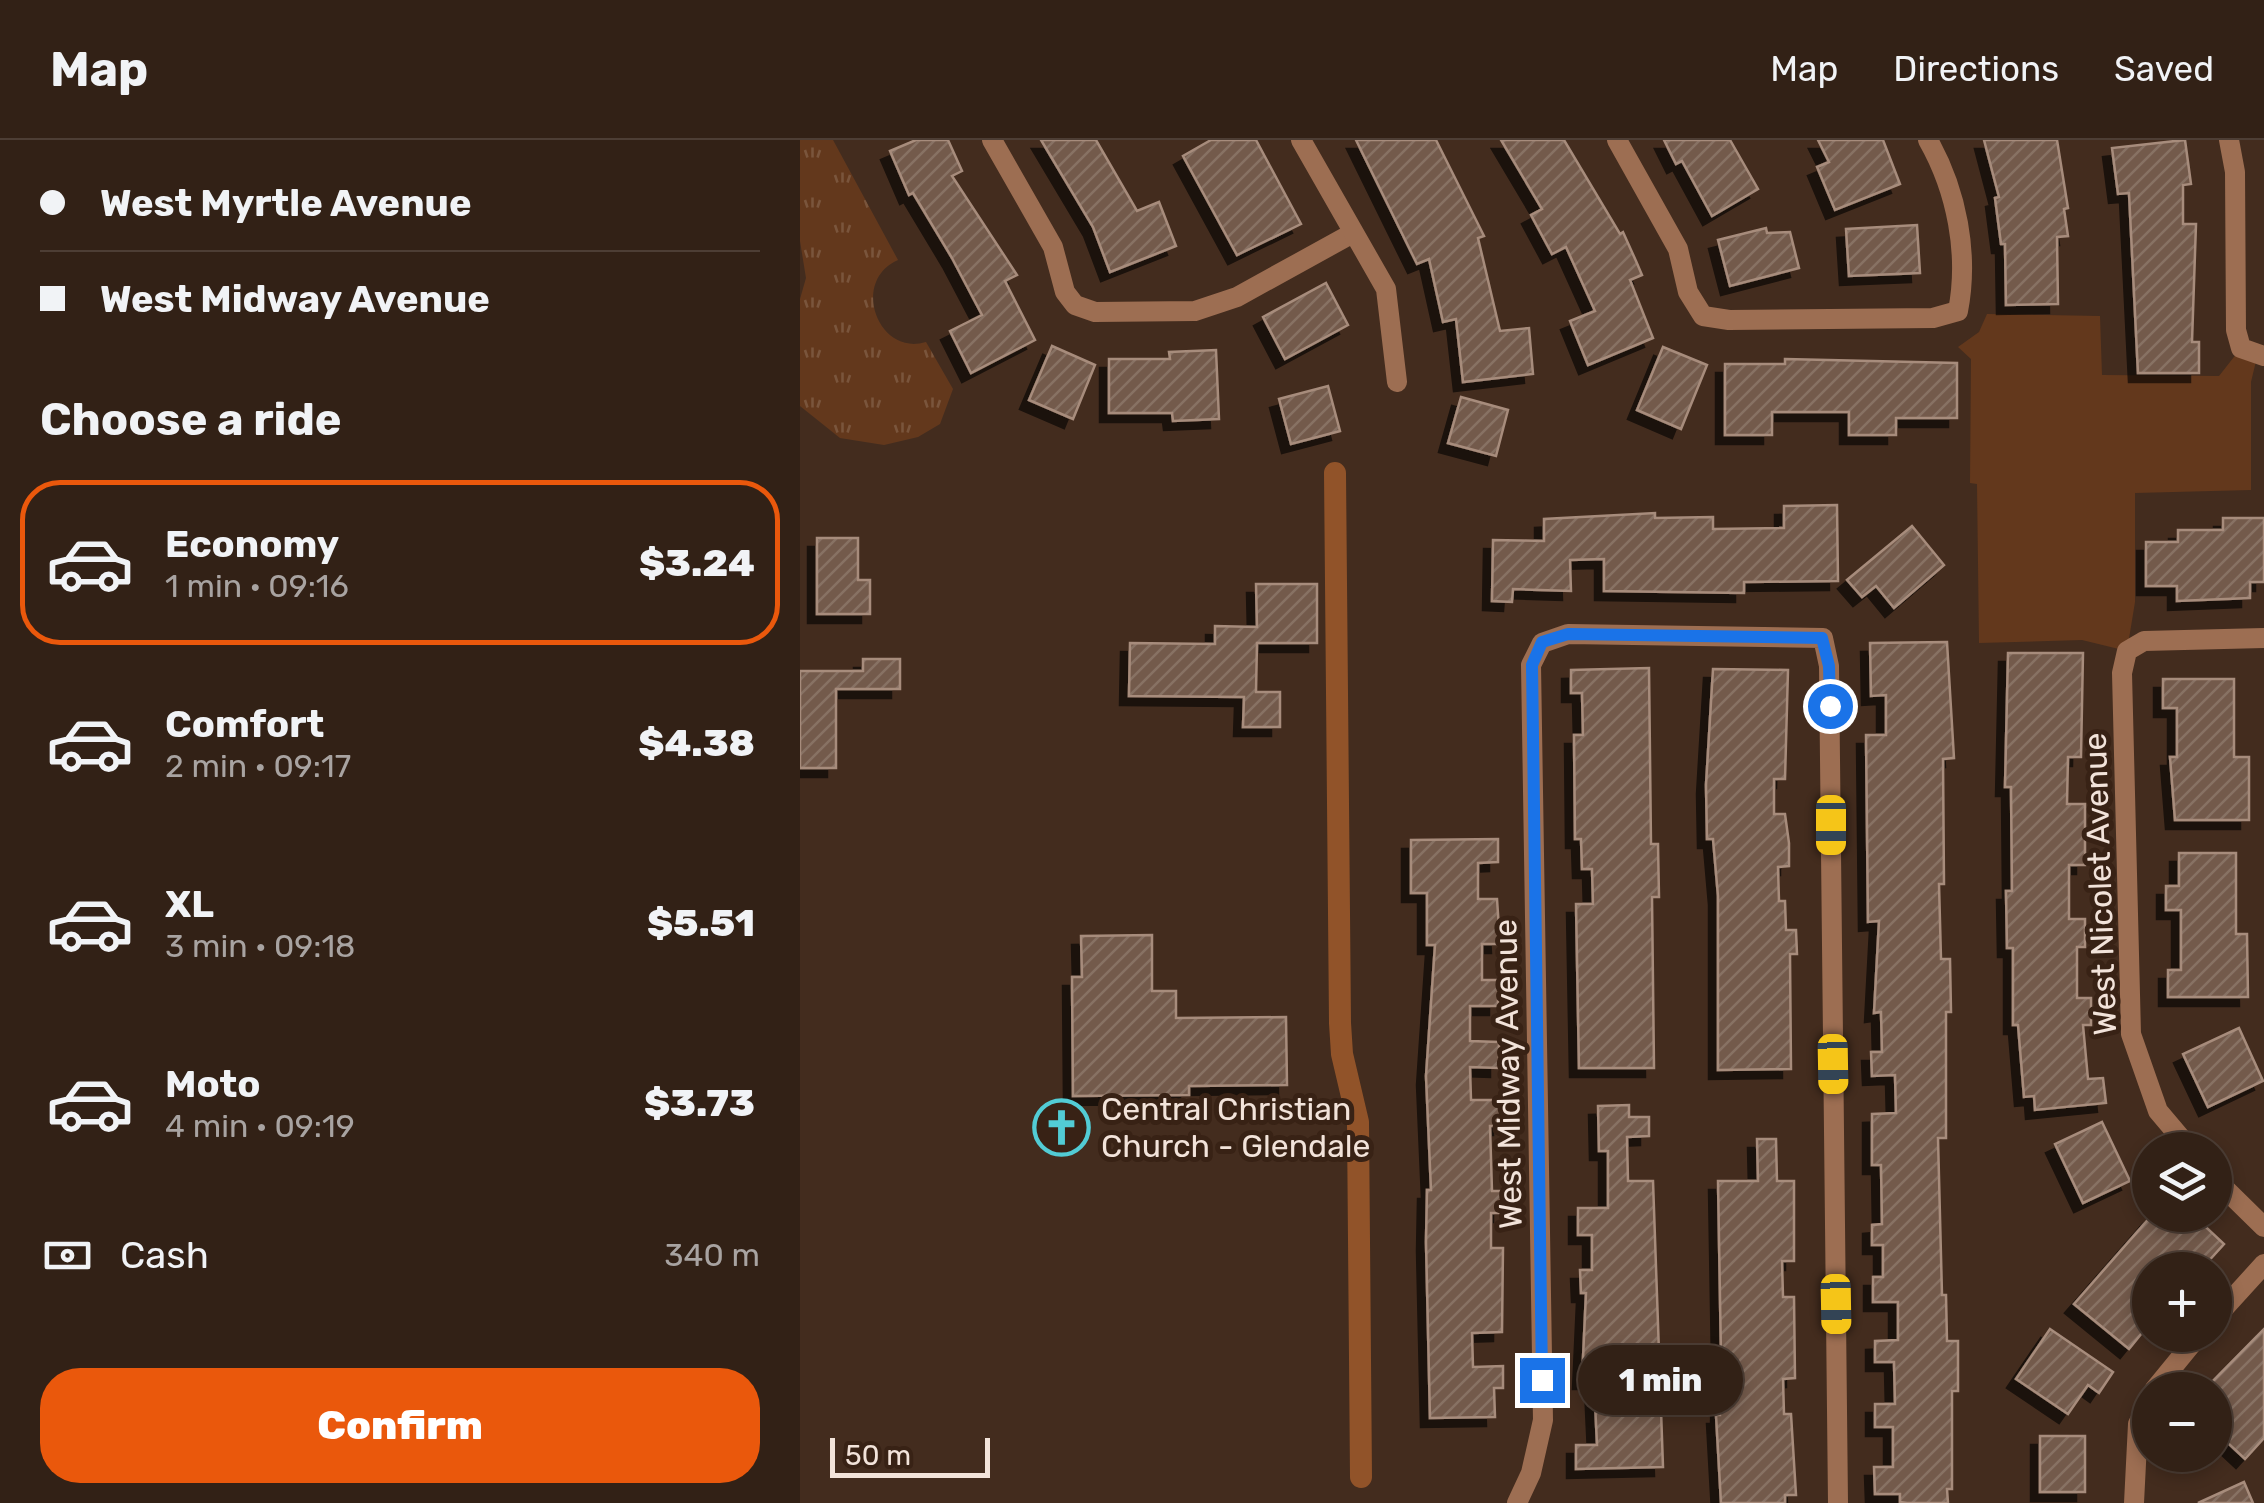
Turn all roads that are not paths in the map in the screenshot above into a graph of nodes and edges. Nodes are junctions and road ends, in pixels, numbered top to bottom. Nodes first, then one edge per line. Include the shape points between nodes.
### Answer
1 (992, 140) edge
2 (1300, 140) edge
3 (1617, 140) edge
4 (1928, 140) edge
5 (2228, 140) edge
6 (1354, 233) junction
7 (2264, 356) edge
8 (1397, 382) dead end
9 (2264, 638) edge
10 (2176, 1132) edge
11 (2232, 1196) edge
12 (2264, 1227) edge
13 (2264, 1264) edge
14 (2232, 1299) edge
15 (2185, 1352) edge
16 (2169, 1372) edge
17 (2136, 1472) edge
18 (1517, 1503) edge
19 (1838, 1503) edge
20 (2134, 1503) edge

1 - 6 street via 1053,247 1066,292 1075,305 1095,312 1195,310 1237,296
2 - 6 street
3 - 4 street via 1678,250 1688,292 1703,316 1729,320 1932,318 1958,311 1964,282 1956,211
5 - 7 street via 2235,172 2236,330 2242,348
6 - 8 street via 1386,289
9 - 10 street, West Nicolet Avenue via 2144,641 2127,651 2122,672 2131,1034 2158,1111
11 - 12 street
13 - 14 street
15 - 16 street
17 - 20 street
18 - 19 street, West Midway Avenue via 1543,1420 1532,665 1542,642 1568,634 1822,638 1829,666

